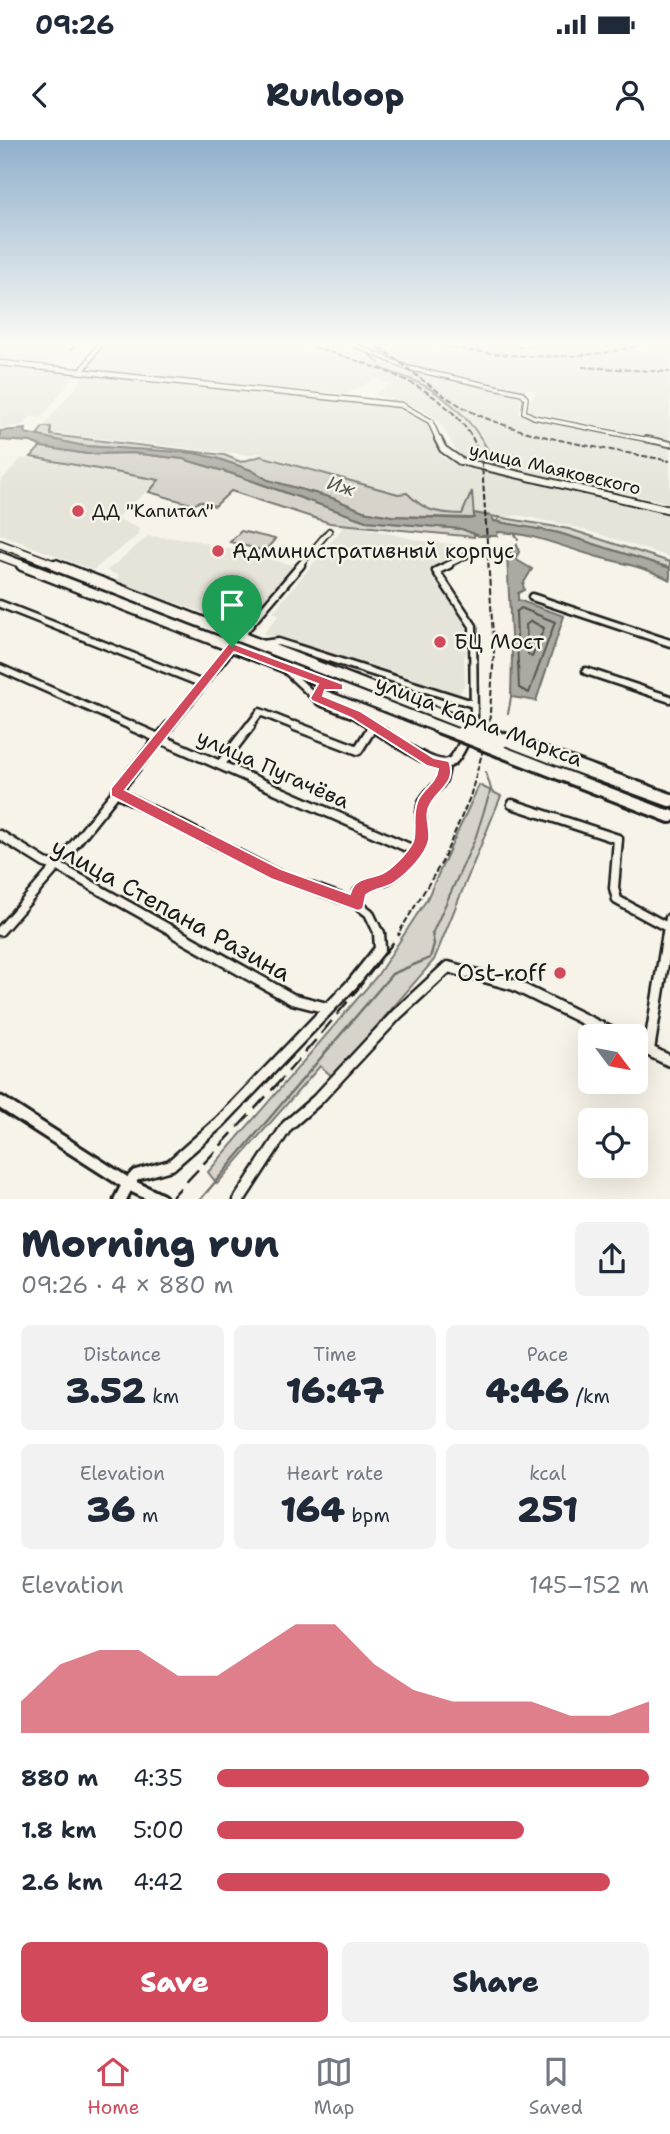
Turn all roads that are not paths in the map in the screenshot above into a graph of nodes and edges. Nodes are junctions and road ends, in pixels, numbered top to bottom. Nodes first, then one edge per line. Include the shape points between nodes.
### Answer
1 (274, 391) edge
2 (515, 391) edge
3 (670, 444) edge
4 (670, 510) edge
5 (329, 531) dead end
6 (0, 544) edge
7 (0, 556) edge
8 (466, 556) dead end
9 (531, 597) dead end
10 (0, 604) edge
11 (241, 635) junction
12 (670, 643) edge
13 (261, 644) junction
14 (232, 647) junction
15 (280, 664) junction
16 (0, 668) edge
17 (586, 671) dead end
18 (202, 684) junction
19 (339, 687) junction
20 (316, 698) junction
21 (670, 699) edge
22 (473, 705) junction
23 (373, 726) junction
24 (465, 730) junction
25 (159, 738) junction
26 (502, 745) junction
27 (220, 765) junction
28 (445, 765) junction
29 (116, 792) junction
30 (670, 800) edge
31 (512, 804) dead end
32 (670, 816) edge
33 (0, 835) edge
34 (416, 851) junction
35 (57, 866) junction
36 (358, 904) junction
37 (668, 923) edge
38 (0, 931) edge
39 (327, 1008) junction
40 (594, 1024) edge
41 (649, 1050) joint
42 (670, 1061) edge
43 (0, 1102) edge
44 (128, 1184) junction
45 (120, 1199) edge
46 (161, 1199) edge
47 (239, 1199) edge

1 - 4 main road, улица Маяковского via 401,405 430,421 443,449 460,461
2 - 3 street via 526,398 524,412 534,416
5 - 11 street
6 - 11 main road, улица Карла Маркса
7 - 14 main road, улица Карла Маркса
8 - 22 street via 436,571 474,626
9 - 12 street
10 - 18 street
11 - 13 main road, улица Карла Маркса
11 - 14 main road
13 - 22 street via 278,642
13 - 24 main road, улица Карла Маркса
14 - 15 main road, улица Карла Маркса
14 - 18 street
15 - 19 main road, улица Карла Маркса
15 - 20 street
16 - 25 street, улица Пугачёва
17 - 21 street
18 - 25 street
19 - 20 street via 319,688
19 - 24 main road, улица Карла Маркса
20 - 23 street
22 - 24 street
23 - 27 street via 358,750 260,712
23 - 28 street via 431,762
24 - 26 main road, улица Карла Маркса, bridge
24 - 28 street via 453,761
25 - 27 street, улица Пугачёва
25 - 29 street
26 - 30 main road, улица Карла Маркса
26 - 32 main road, улица Карла Маркса
27 - 34 street, улица Пугачёва
28 - 34 street via 443,781 425,799 420,812 421,840
29 - 35 street
29 - 36 street via 276,874
31 - 37 street via 618,838 617,900
33 - 35 street, улица Степана Разина
34 - 36 street via 389,878 368,883 358,892
35 - 38 street
35 - 39 street, улица Степана Разина via 292,999
36 - 39 street via 379,932 380,949
37 - 41 street
39 - 44 street via 220,1122 170,1165 136,1175
40 - 47 street via 523,989 472,970 448,967 287,1126
41 - 42 street
43 - 44 street
44 - 45 street
44 - 46 street

